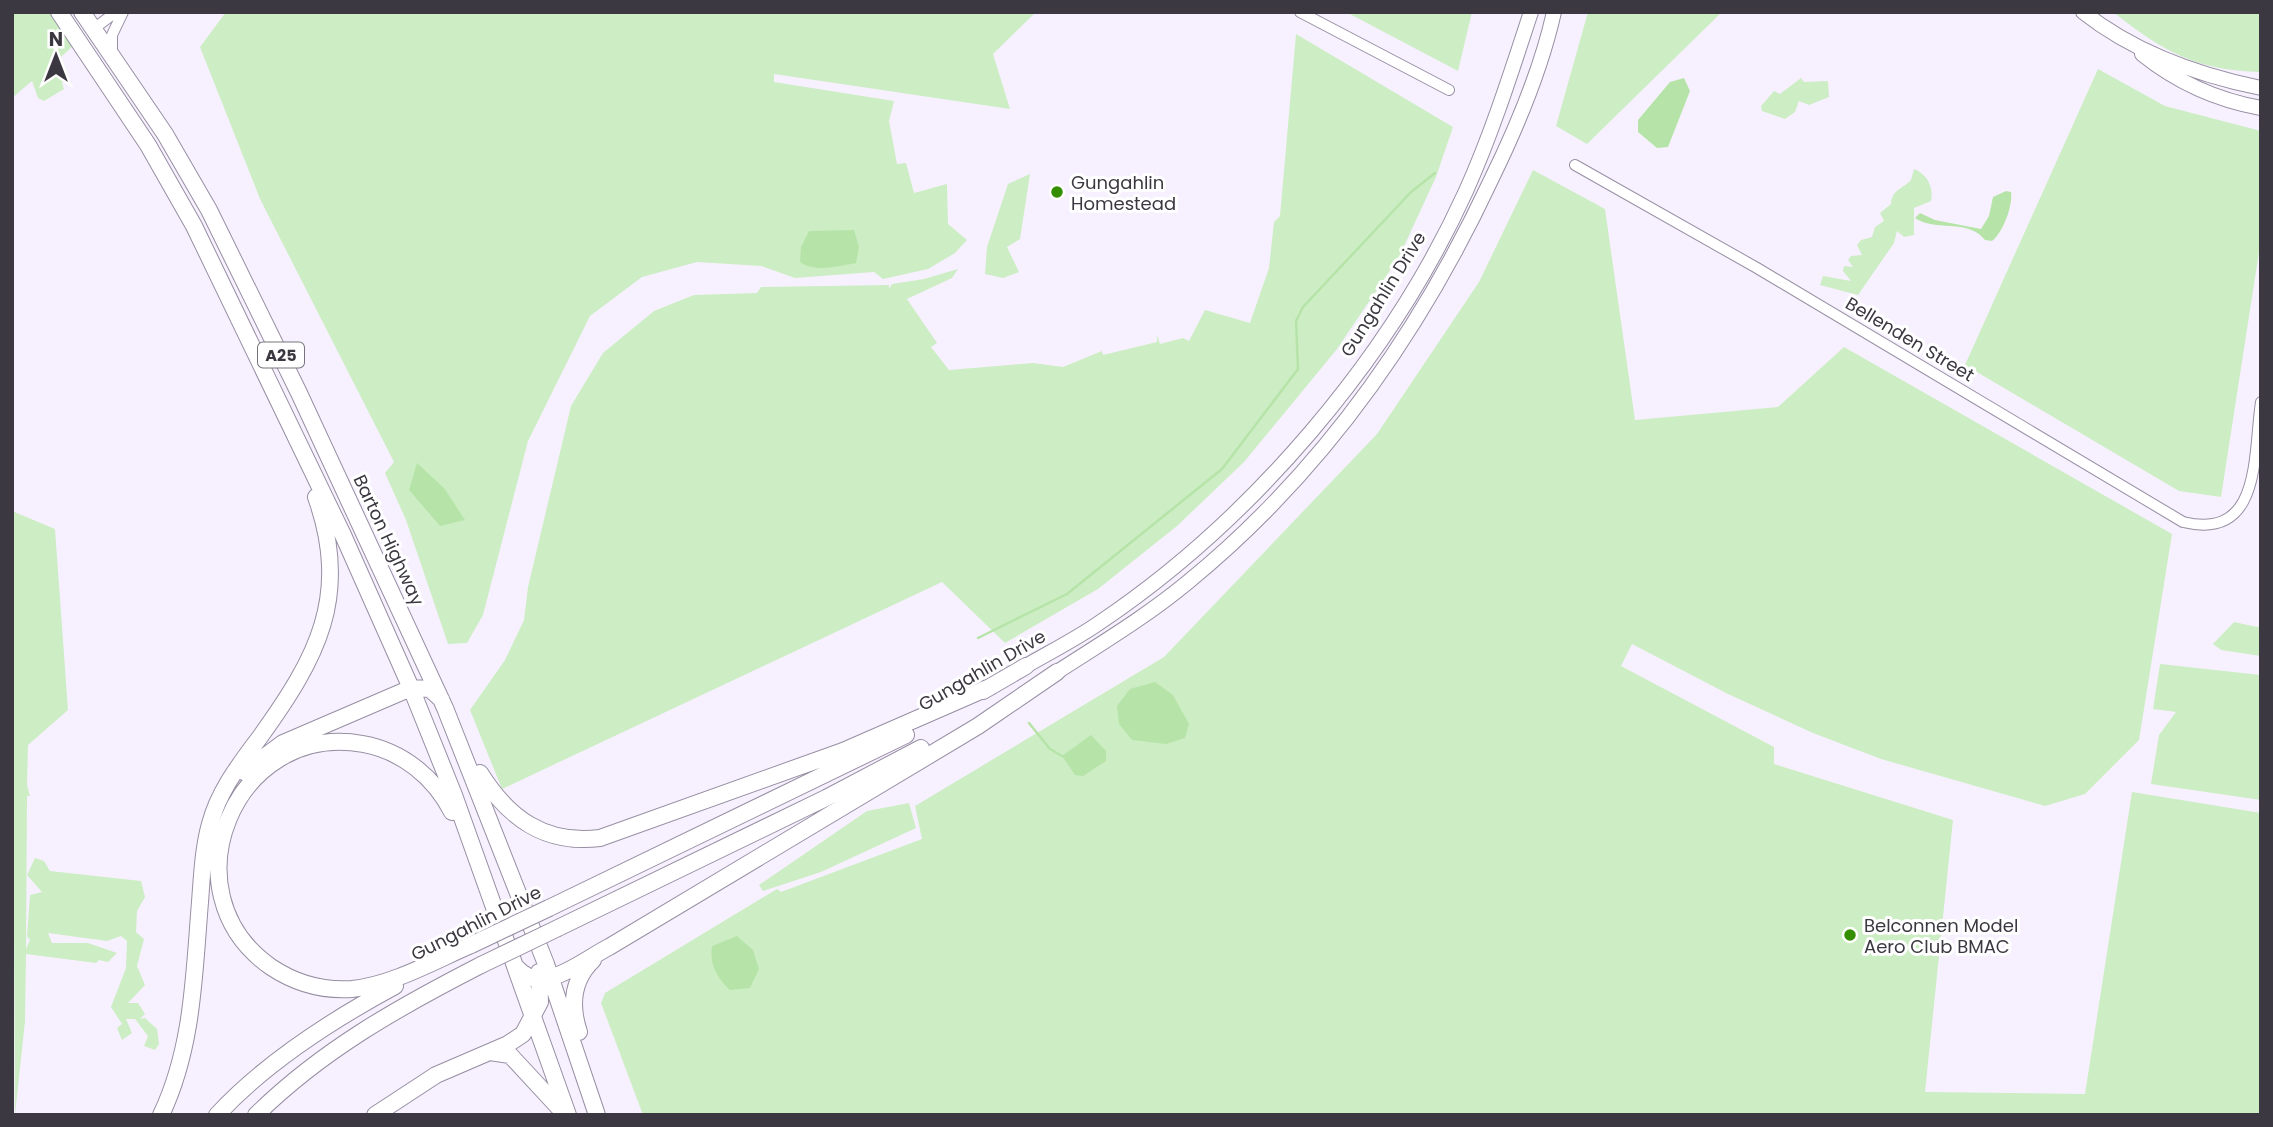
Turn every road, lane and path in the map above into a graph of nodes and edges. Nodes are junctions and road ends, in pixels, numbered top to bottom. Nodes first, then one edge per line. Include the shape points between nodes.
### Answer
1 (105, 12) edge
2 (116, 12) edge
3 (123, 12) edge
4 (1300, 12) edge
5 (1531, 12) edge
6 (1554, 12) edge
7 (2083, 12) edge
8 (60, 14) edge
9 (88, 23) edge
10 (2131, 43) junction
11 (113, 59) junction
12 (99, 69) junction
13 (2261, 80) edge
14 (2228, 81) junction
15 (2261, 88) edge
16 (1449, 90) dead end
17 (2261, 108) edge
18 (1575, 165) dead end
19 (250, 343) junction
20 (2261, 402) edge
21 (1026, 667) joint
22 (1058, 672) junction
23 (992, 686) junction
24 (411, 688) junction
25 (442, 701) junction
26 (456, 736) junction
27 (211, 820) junction
28 (498, 916) junction
29 (471, 945) junction
30 (609, 947) junction
31 (516, 967) junction
32 (545, 979) junction
33 (534, 1016) junction
34 (481, 1054) junction
35 (161, 1115) edge
36 (217, 1115) edge
37 (256, 1115) edge
38 (375, 1115) edge
39 (566, 1115) edge
40 (597, 1115) edge
41 (606, 1115) edge

1 - 9 street
2 - 9 street via 100,24
3 - 11 street via 112,35
4 - 16 street
5 - 21 main road, Gungahlin Drive via 1465,193 1416,285 1360,369 1302,442 1199,545 1098,624
6 - 22 main road, Gungahlin Drive via 1534,79 1457,254 1389,363 1324,447 1216,556 1139,620
7 - 10 main road
8 - 9 highway
8 - 12 highway, A25
9 - 11 highway, Barton Highway / A25
9 - 12 highway
10 - 14 main road via 2192,71
10 - 17 main road via 2157,67 2190,86 2231,103
11 - 25 highway, Barton Highway / A25 via 165,134 209,210
12 - 19 highway, A25 via 194,226
13 - 14 main road
14 - 15 main road
18 - 20 street, Bellenden Street via 2179,520 2210,525 2230,519 2243,504 2251,483
19 - 24 highway, A25
19 - 27 highway via 318,504 329,583 314,652 296,687 227,783
21 - 23 highway, Gungahlin Drive
22 - 30 highway via 978,726
22 - 37 highway, Gungahlin Drive, bridge via 887,767 370,1024 305,1071
23 - 26 highway via 843,751 616,834 590,839 550,834 514,816 498,800
23 - 29 highway, Gungahlin Drive, bridge via 890,744
24 - 25 highway via 432,690
24 - 27 highway via 266,752 241,775
24 - 28 highway, A25
25 - 26 highway, Barton Highway / A25
26 - 32 highway, Barton Highway / A25 via 530,921
27 - 35 highway via 203,858 189,1028 176,1081
28 - 29 highway via 480,887 444,798 421,771 390,752 353,743 306,747 268,766 237,800 220,841 220,890 242,939 276,970 315,986 361,988
28 - 31 highway, A25
29 - 36 highway, Gungahlin Drive via 329,1025 260,1075
30 - 32 highway
30 - 41 highway via 583,971 573,1004
31 - 32 highway via 525,976
31 - 33 highway, A25
32 - 33 highway
32 - 40 highway
33 - 34 highway via 516,1040
33 - 39 highway, A25
34 - 38 highway via 421,1084
34 - 39 highway via 500,1051 510,1055

